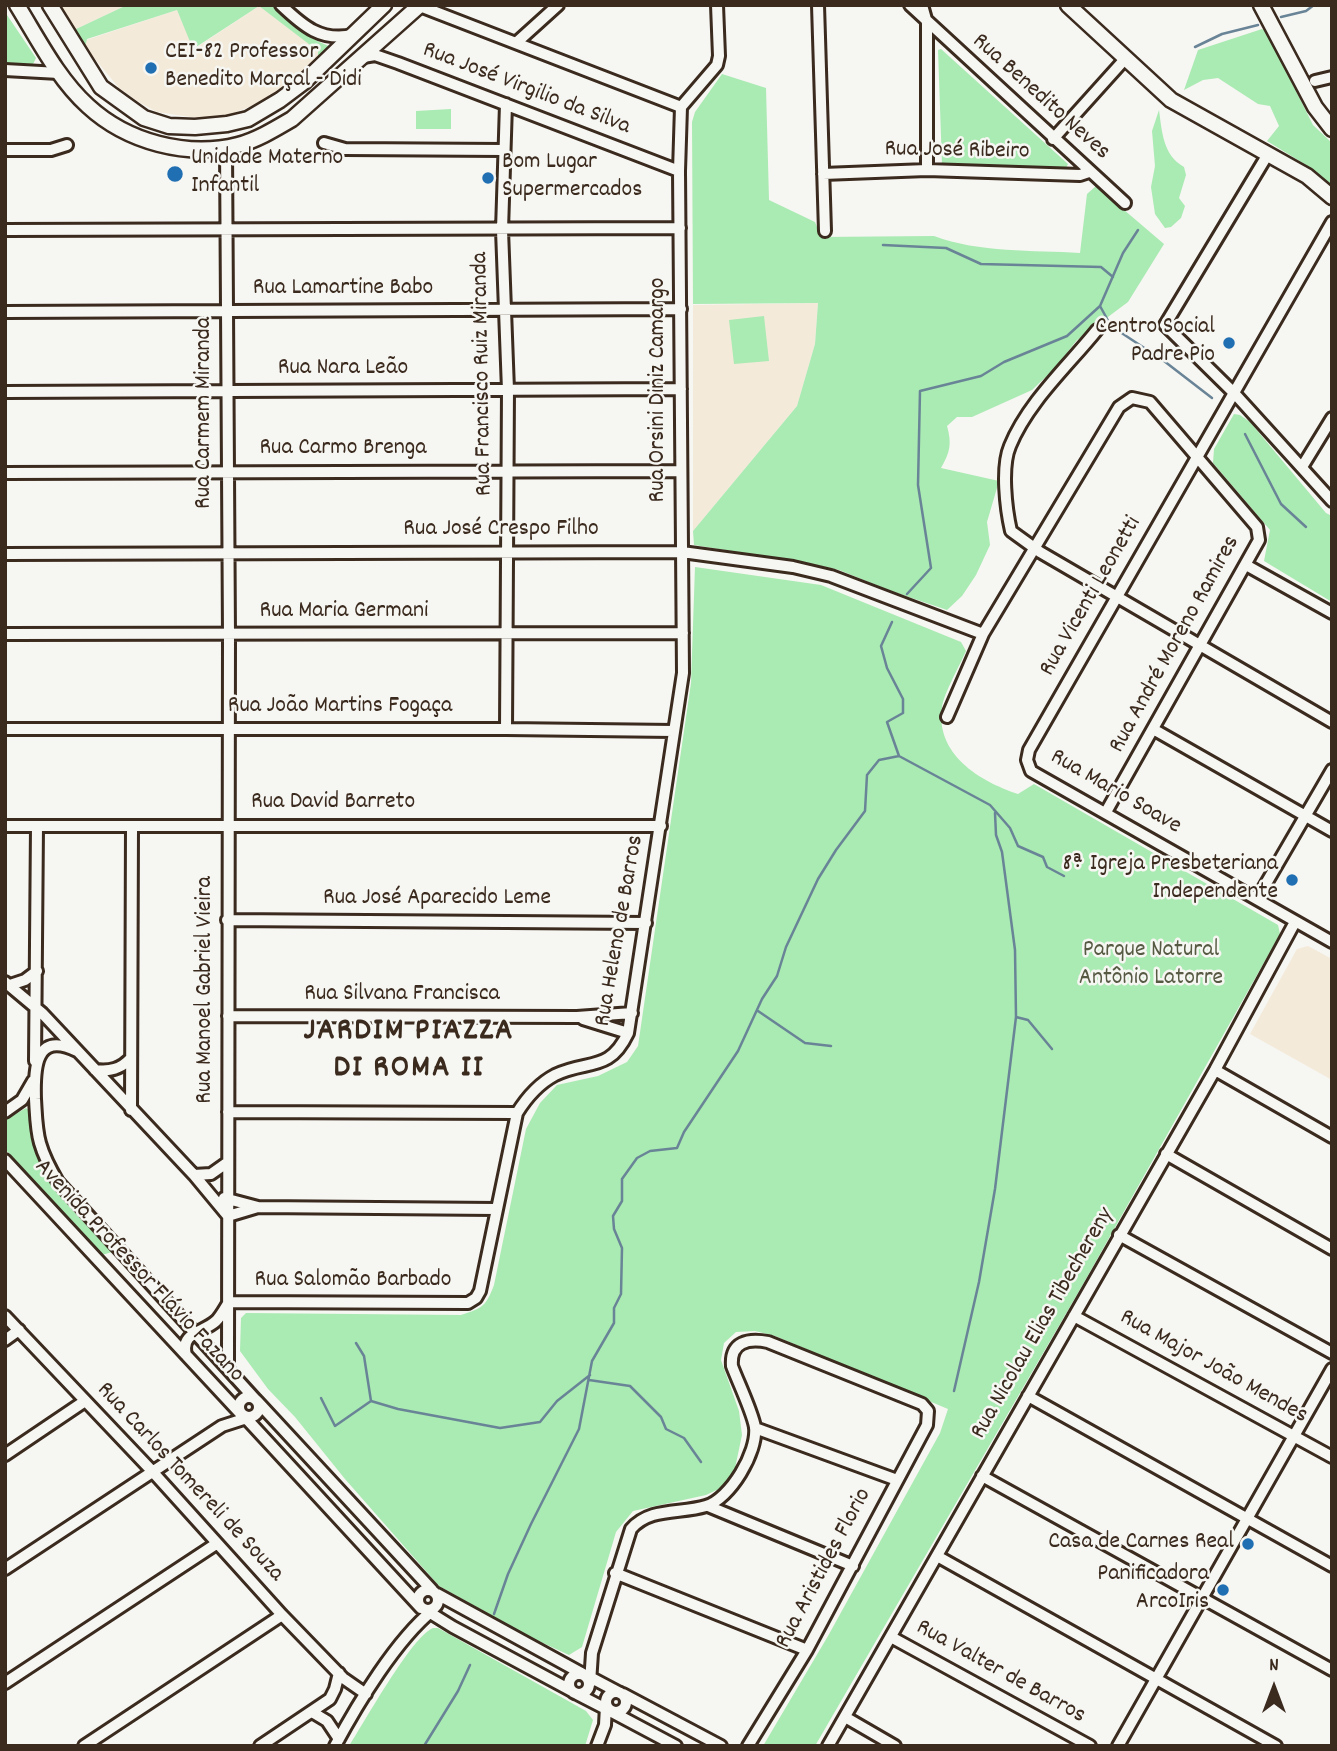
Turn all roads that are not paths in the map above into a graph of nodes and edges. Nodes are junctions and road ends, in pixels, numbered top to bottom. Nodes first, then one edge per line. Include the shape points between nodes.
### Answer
1 (17, 5) edge
2 (50, 5) edge
3 (281, 5) edge
4 (384, 5) edge
5 (420, 5) edge
6 (558, 5) edge
7 (717, 5) edge
8 (818, 5) edge
9 (910, 5) edge
10 (922, 5) edge
11 (1068, 5) edge
12 (1261, 5) edge
13 (927, 23) junction
14 (351, 37) junction
15 (376, 41) junction
16 (516, 43) junction
17 (43, 45) junction
18 (363, 57) junction
19 (1125, 59) junction
20 (398, 62) junction
21 (5, 70) edge
22 (31, 70) junction
23 (59, 73) junction
24 (1332, 78) edge
25 (1311, 86) junction
26 (506, 104) junction
27 (681, 107) junction
28 (248, 119) junction
29 (1332, 129) edge
30 (1053, 139) junction
31 (324, 143) dead end
32 (67, 145) dead end
33 (226, 147) junction
34 (5, 150) edge
35 (504, 150) junction
36 (1268, 153) junction
37 (927, 170) junction
38 (679, 172) junction
39 (1089, 172) junction
40 (823, 174) junction
41 (1332, 197) edge
42 (1125, 203) dead end
43 (1332, 222) edge
44 (680, 228) junction
45 (5, 230) edge
46 (227, 230) junction
47 (502, 230) junction
48 (825, 231) dead end
49 (681, 309) junction
50 (506, 310) junction
51 (227, 311) junction
52 (5, 312) edge
53 (1097, 330) dead end
54 (681, 389) junction
55 (508, 390) junction
56 (227, 391) junction
57 (5, 393) edge
58 (1235, 394) junction
59 (1332, 418) edge
60 (1198, 456) junction
61 (1302, 467) junction
62 (508, 471) junction
63 (681, 471) junction
64 (227, 472) junction
65 (5, 473) edge
66 (1332, 501) edge
67 (1034, 549) junction
68 (507, 552) junction
69 (682, 552) junction
70 (228, 553) junction
71 (5, 554) edge
72 (1246, 565) junction
73 (1116, 596) junction
74 (1332, 613) edge
75 (683, 633) junction
76 (5, 634) edge
77 (229, 634) junction
78 (507, 634) junction
79 (983, 634) junction
80 (1199, 645) junction
81 (683, 673) joint
82 (229, 677) joint
83 (947, 718) dead end
84 (1332, 722) edge
85 (5, 729) edge
86 (229, 729) junction
87 (506, 729) junction
88 (1153, 729) junction
89 (674, 731) junction
90 (1027, 760) joint
91 (1332, 770) edge
92 (1106, 813) junction
93 (1305, 816) junction
94 (132, 825) junction
95 (227, 825) junction
96 (5, 826) edge
97 (37, 826) junction
98 (660, 826) junction
99 (1332, 831) edge
100 (1257, 899) junction
101 (228, 920) junction
102 (1296, 922) junction
103 (646, 923) junction
104 (1332, 942) edge
105 (37, 971) junction
106 (8, 984) edge
107 (37, 1009) junction
108 (632, 1013) junction
109 (228, 1016) junction
110 (577, 1017) junction
111 (628, 1033) junction
112 (77, 1051) junction
113 (131, 1058) junction
114 (95, 1069) junction
115 (1214, 1069) junction
116 (34, 1078) junction
117 (131, 1110) junction
118 (5, 1112) edge
119 (228, 1112) junction
120 (517, 1113) junction
121 (1332, 1137) edge
122 (1166, 1154) junction
123 (5, 1160) edge
124 (228, 1161) junction
125 (194, 1175) junction
126 (228, 1200) junction
127 (258, 1207) junction
128 (496, 1209) junction
129 (228, 1216) junction
130 (1119, 1235) junction
131 (1332, 1249) edge
132 (475, 1298) joint
133 (229, 1302) junction
134 (5, 1315) edge
135 (1074, 1316) junction
136 (19, 1330) junction
137 (195, 1332) junction
138 (5, 1339) edge
139 (1332, 1353) edge
140 (186, 1355) junction
141 (228, 1368) junction
142 (1332, 1369) edge
143 (1028, 1396) junction
144 (256, 1400) junction
145 (85, 1401) junction
146 (242, 1413) junction
147 (755, 1428) junction
148 (1294, 1436) junction
149 (5, 1455) edge
150 (1332, 1457) edge
151 (152, 1471) junction
152 (982, 1476) junction
153 (897, 1480) junction
154 (708, 1506) junction
155 (1247, 1518) junction
156 (216, 1544) junction
157 (937, 1556) junction
158 (853, 1566) junction
159 (1332, 1566) edge
160 (5, 1569) edge
161 (615, 1573) junction
162 (435, 1592) junction
163 (1202, 1598) junction
164 (424, 1607) junction
165 (282, 1615) junction
166 (891, 1637) junction
167 (807, 1650) junction
168 (1332, 1671) edge
169 (341, 1675) junction
170 (583, 1676) junction
171 (1156, 1678) junction
172 (377, 1679) junction
173 (5, 1684) edge
174 (574, 1692) junction
175 (366, 1694) junction
176 (622, 1694) junction
177 (612, 1711) junction
178 (312, 1712) junction
179 (845, 1717) junction
180 (337, 1742) edge
181 (748, 1745) edge
182 (84, 1746) edge
183 (260, 1746) edge
184 (597, 1746) edge
185 (676, 1746) edge
186 (721, 1746) edge
187 (828, 1746) edge
188 (895, 1746) edge
189 (1090, 1746) edge
190 (1118, 1746) edge
191 (1276, 1746) edge

1 - 17 main road
2 - 28 main road via 101,87 144,118 169,126 195,127
3 - 14 street via 318,34
4 - 14 main road
5 - 15 main road
5 - 16 street
6 - 16 street
7 - 27 street via 716,65
8 - 40 street
9 - 13 street, Rua Benedito Neves
10 - 13 street
11 - 19 main road
12 - 25 main road
13 - 30 street, Rua Benedito Neves
13 - 37 street
14 - 15 main road
14 - 18 main road via 348,49
14 - 28 main road via 296,88
15 - 18 main road
15 - 20 street, Rua José Virgilio da Silva
16 - 27 street
17 - 22 street via 43,63
17 - 23 main road
18 - 20 street, Rua José Virgilio da Silva
18 - 33 main road via 292,119 273,131
19 - 30 street
19 - 36 main road via 1171,100
20 - 26 street, Rua José Virgilio da Silva
21 - 22 street
22 - 23 street
23 - 33 main road via 108,123 137,139 181,147
24 - 25 street
25 - 29 main road via 1324,122
26 - 35 street, Rua Francisco Ruiz Miranda
26 - 38 street, Rua José Virgilio da Silva
27 - 38 street, Rua Orsini Diniz Camargo
28 - 33 main road via 233,127
30 - 39 street, Rua Benedito Neves
31 - 35 street via 345,149
32 - 34 street via 51,150
33 - 46 street, Rua Carmem Miranda
35 - 47 street, Rua Francisco Ruiz Miranda
36 - 41 main road
36 - 58 street via 1165,325
37 - 39 street, Rua José Ribeiro
37 - 40 street, Rua José Ribeiro
38 - 44 street, Rua Orsini Diniz Camargo
39 - 42 street, Rua Benedito Neves
40 - 48 street
43 - 58 street, Rua Vicenti Leonetti
44 - 47 street
44 - 49 street, Rua Orsini Diniz Camargo
45 - 46 street
46 - 47 street
46 - 51 street, Rua Carmem Miranda
47 - 50 street, Rua Francisco Ruiz Miranda
49 - 50 street, Rua Lamartine Babo
49 - 54 street, Rua Orsini Diniz Camargo
50 - 51 street, Rua Lamartine Babo
50 - 55 street, Rua Francisco Ruiz Miranda
51 - 52 street, Rua Lamartine Babo
51 - 56 street, Rua Carmem Miranda
53 - 67 street via 1033,407 1009,447 1005,470 1011,531
54 - 55 street, Rua Nara Leão
54 - 63 street, Rua Orsini Diniz Camargo
55 - 56 street, Rua Nara Leão
55 - 62 street, Rua Francisco Ruiz Miranda
56 - 57 street, Rua Nara Leão
56 - 64 street, Rua Carmem Miranda
58 - 60 street, Rua Vicenti Leonetti
58 - 61 street
59 - 61 street
60 - 67 street via 1150,402 1132,398 1119,407
60 - 72 street, Rua André Moreno Ramires via 1257,527 1259,540
60 - 73 street, Rua Vicenti Leonetti
61 - 66 street
62 - 63 street, Rua Carmo Brenga
62 - 64 street, Rua Carmo Brenga
62 - 68 street, Rua Francisco Ruiz Miranda
63 - 69 street, Rua Orsini Diniz Camargo
64 - 65 street, Rua Carmo Brenga
64 - 70 street, Rua Carmem Miranda
67 - 73 street
67 - 79 street
68 - 69 street, Rua José Crespo Filho
68 - 70 street, Rua José Crespo Filho
68 - 78 street, Rua Francisco Ruiz Miranda
69 - 75 street, Rua Orsini Diniz Camargo
69 - 79 street, Rua José Crespo Filho via 831,576
70 - 71 street, Rua José Crespo Filho
70 - 77 street, Rua Carmem Miranda
72 - 74 street
72 - 80 street, Rua André Moreno Ramires
73 - 80 street
73 - 90 street, Rua Vicenti Leonetti via 1028,750
75 - 78 street, Rua Maria Germani
75 - 81 street, Rua Orsini Diniz Camargo
76 - 77 street, Rua Maria Germani
77 - 78 street, Rua Maria Germani
77 - 82 street, Rua Carmem Miranda
78 - 87 street, Rua Francisco Ruiz Miranda
79 - 83 street
80 - 84 street
80 - 88 street, Rua André Moreno Ramires
81 - 89 street, Rua Heleno de Barros
82 - 86 street, Rua Manoel Gabriel Vieira
85 - 86 street, Rua João Martins Fogaça
86 - 87 street, Rua João Martins Fogaça
86 - 95 street, Rua Manoel Gabriel Vieira
87 - 89 street, Rua João Martins Fogaça
88 - 92 street, Rua André Moreno Ramires
88 - 93 street
89 - 98 street, Rua Heleno de Barros
90 - 92 street, Rua Mario Soave via 1031,771
91 - 93 street
92 - 100 street, Rua Mario Soave
93 - 99 street
93 - 100 street
94 - 95 street, Rua David Barreto
94 - 97 street, Rua David Barreto
94 - 113 street
95 - 98 street, Rua David Barreto
95 - 101 street, Rua Manoel Gabriel Vieira
96 - 97 street, Rua David Barreto
97 - 105 street, Avenida Professor Flávio Fazano
98 - 103 street, Rua Heleno de Barros
100 - 102 street, Rua Mario Soave
101 - 103 street, Rua José Aparecido Leme
101 - 109 street, Rua Manoel Gabriel Vieira
102 - 104 street, Rua Mario Soave
102 - 115 street, Rua Nicolau Elias Tibechereny
103 - 108 street, Rua Heleno de Barros
105 - 106 street
105 - 107 street, Avenida Professor Flávio Fazano
106 - 107 street
107 - 112 street
107 - 116 street, Avenida Professor Flávio Fazano
108 - 110 street, Rua Silvana Francisca
108 - 111 street, Rua Heleno de Barros
109 - 110 street, Rua Silvana Francisca
109 - 119 street, Rua Manoel Gabriel Vieira
110 - 111 street, Rua Silvana Francisca
111 - 120 street, Rua Heleno de Barros via 609,1058 543,1082
112 - 114 street
112 - 116 street via 59,1045 47,1048 39,1055
113 - 114 street via 115,1069
113 - 117 street
114 - 117 street
115 - 121 street
115 - 122 street, Rua Nicolau Elias Tibechereny
116 - 118 street via 22,1100
116 - 137 street, Avenida Professor Flávio Fazano via 39,1140 58,1182
117 - 125 street
119 - 120 street
119 - 124 street, Rua Manoel Gabriel Vieira
120 - 128 street, Rua Heleno de Barros
122 - 130 street, Rua Nicolau Elias Tibechereny
122 - 131 street
123 - 140 street, Avenida Professor Flávio Fazano
124 - 125 street via 211,1174
124 - 126 street, Rua Manoel Gabriel Vieira
125 - 126 street
125 - 129 street
126 - 127 street
126 - 129 street, Rua Manoel Gabriel Vieira
127 - 128 street
127 - 129 street
128 - 132 street, Rua Heleno de Barros
129 - 133 street, Rua Manoel Gabriel Vieira
130 - 135 street, Rua Nicolau Elias Tibechereny
130 - 139 street
132 - 133 street, Rua Salomão Barbado via 468,1303
133 - 137 street via 218,1320
133 - 141 street, Rua Manoel Gabriel Vieira
134 - 136 street, Rua Carlos Tomereli de Souza
135 - 143 street, Rua Nicolau Elias Tibechereny
135 - 148 street, Rua Major João Mendes
136 - 138 street
136 - 145 street, Rua Carlos Tomereli de Souza
137 - 140 street via 186,1342
137 - 141 street, Avenida Professor Flávio Fazano
140 - 146 street, Avenida Professor Flávio Fazano
141 - 144 street, Avenida Professor Flávio Fazano
142 - 148 street
143 - 152 street, Rua Nicolau Elias Tibechereny
143 - 155 street
144 - 146 street, Avenida Professor Flávio Fazano via 245,1397
144 - 146 street, Avenida Professor Flávio Fazano via 259,1410
144 - 162 street, Avenida Professor Flávio Fazano
145 - 149 street
145 - 151 street, Rua Carlos Tomereli de Souza
146 - 151 street
146 - 164 street, Avenida Professor Flávio Fazano
147 - 153 street
147 - 153 street, Rua Aristides Florio via 732,1366 734,1350 748,1340 768,1342 922,1404 928,1411 927,1425
147 - 154 street via 752,1446 732,1489
148 - 150 street, Rua Major João Mendes
148 - 155 street
151 - 156 street, Rua Carlos Tomereli de Souza
151 - 160 street
152 - 157 street, Rua Nicolau Elias Tibechereny
152 - 163 street
153 - 158 street, Rua Aristides Florio
154 - 158 street
154 - 161 street via 637,1522
155 - 159 street
155 - 163 street
156 - 165 street, Rua Carlos Tomereli de Souza
156 - 173 street
157 - 166 street, Rua Nicolau Elias Tibechereny
157 - 171 street
158 - 167 street, Rua Aristides Florio
161 - 167 street
161 - 170 street
162 - 164 street via 439,1603
162 - 164 street via 422,1592
162 - 170 street, Avenida Professor Flávio Fazano
163 - 168 street
163 - 171 street
164 - 172 street
164 - 174 street, Avenida Professor Flávio Fazano
165 - 169 street, Rua Carlos Tomereli de Souza
165 - 182 street
166 - 179 street, Rua Nicolau Elias Tibechereny
166 - 189 street, Rua Valter de Barros
167 - 181 street, Rua Aristides Florio
169 - 172 street via 360,1682
169 - 175 street, Rua Carlos Tomereli de Souza
169 - 178 street via 330,1699
170 - 174 street via 569,1684
170 - 174 street via 588,1689
170 - 176 street, Avenida Professor Flávio Fazano
171 - 190 street
171 - 191 street
172 - 175 street
174 - 177 street, Avenida Professor Flávio Fazano
175 - 180 street
176 - 177 street via 627,1705
176 - 177 street via 607,1698
176 - 186 street, Avenida Professor Flávio Fazano
177 - 184 street
177 - 185 street, Avenida Professor Flávio Fazano
178 - 180 street via 327,1721
178 - 183 street
179 - 187 street, Rua Nicolau Elias Tibechereny
179 - 188 street

